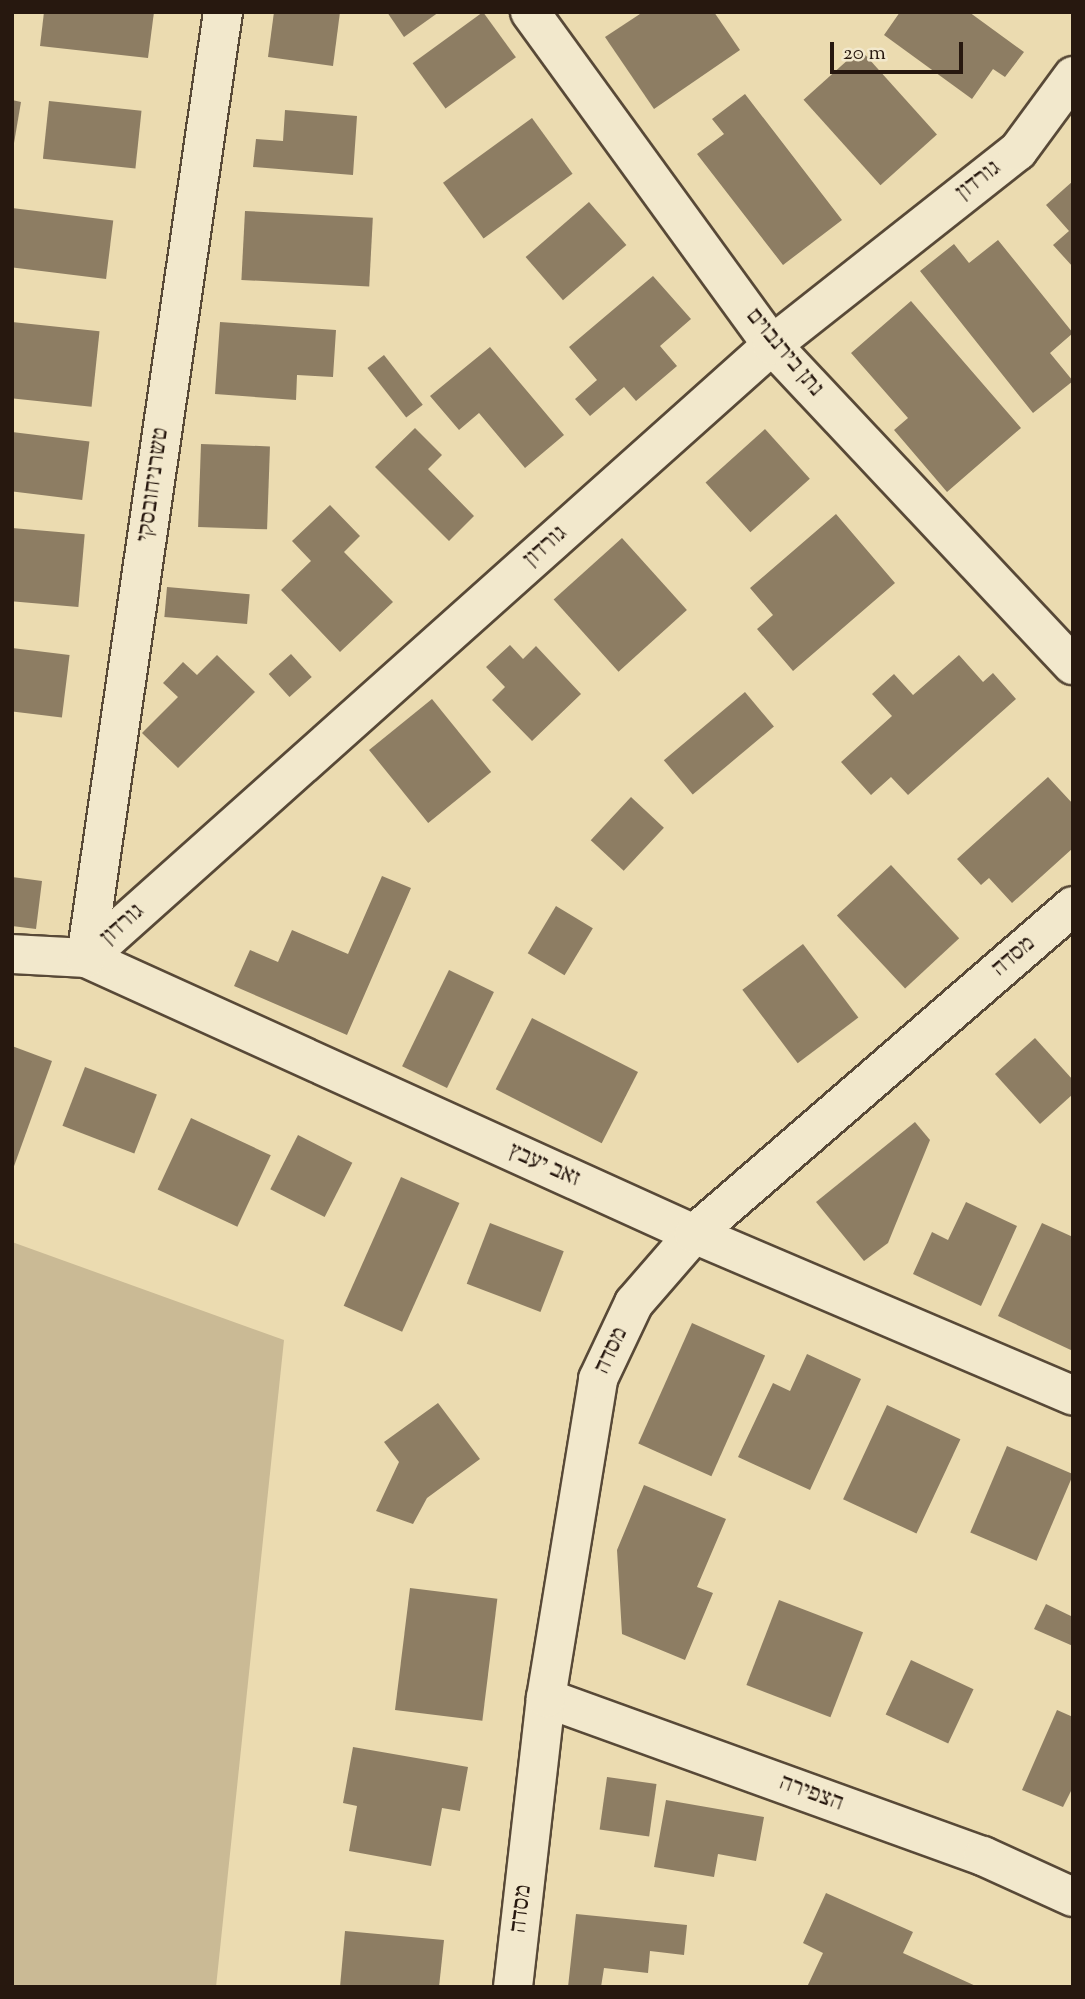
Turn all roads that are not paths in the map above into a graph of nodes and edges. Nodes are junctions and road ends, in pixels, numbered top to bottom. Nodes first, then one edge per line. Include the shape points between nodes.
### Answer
1 (223, 12) edge
2 (530, 12) edge
3 (1073, 76) edge
4 (772, 345) junction
5 (1073, 665) edge
6 (1073, 906) edge
7 (12, 954) edge
8 (86, 958) junction
9 (694, 1234) junction
10 (1073, 1396) edge
11 (546, 1698) junction
12 (1073, 1897) edge
13 (513, 1987) edge

1 - 8 street, טשרניחובסקי
2 - 4 street, נתן בירנבוים
3 - 4 street, גורדון via 1018,151
4 - 5 street, נתן בירנבוים
4 - 8 street, גורדון
6 - 9 street, מסדה
7 - 8 street, זאב יעבץ
8 - 9 street, זאב יעבץ
9 - 10 street, זאב יעבץ
9 - 11 street, מסדה via 634,1303 598,1380
11 - 12 street, הצפירה via 983,1856
11 - 13 street, מסדה

